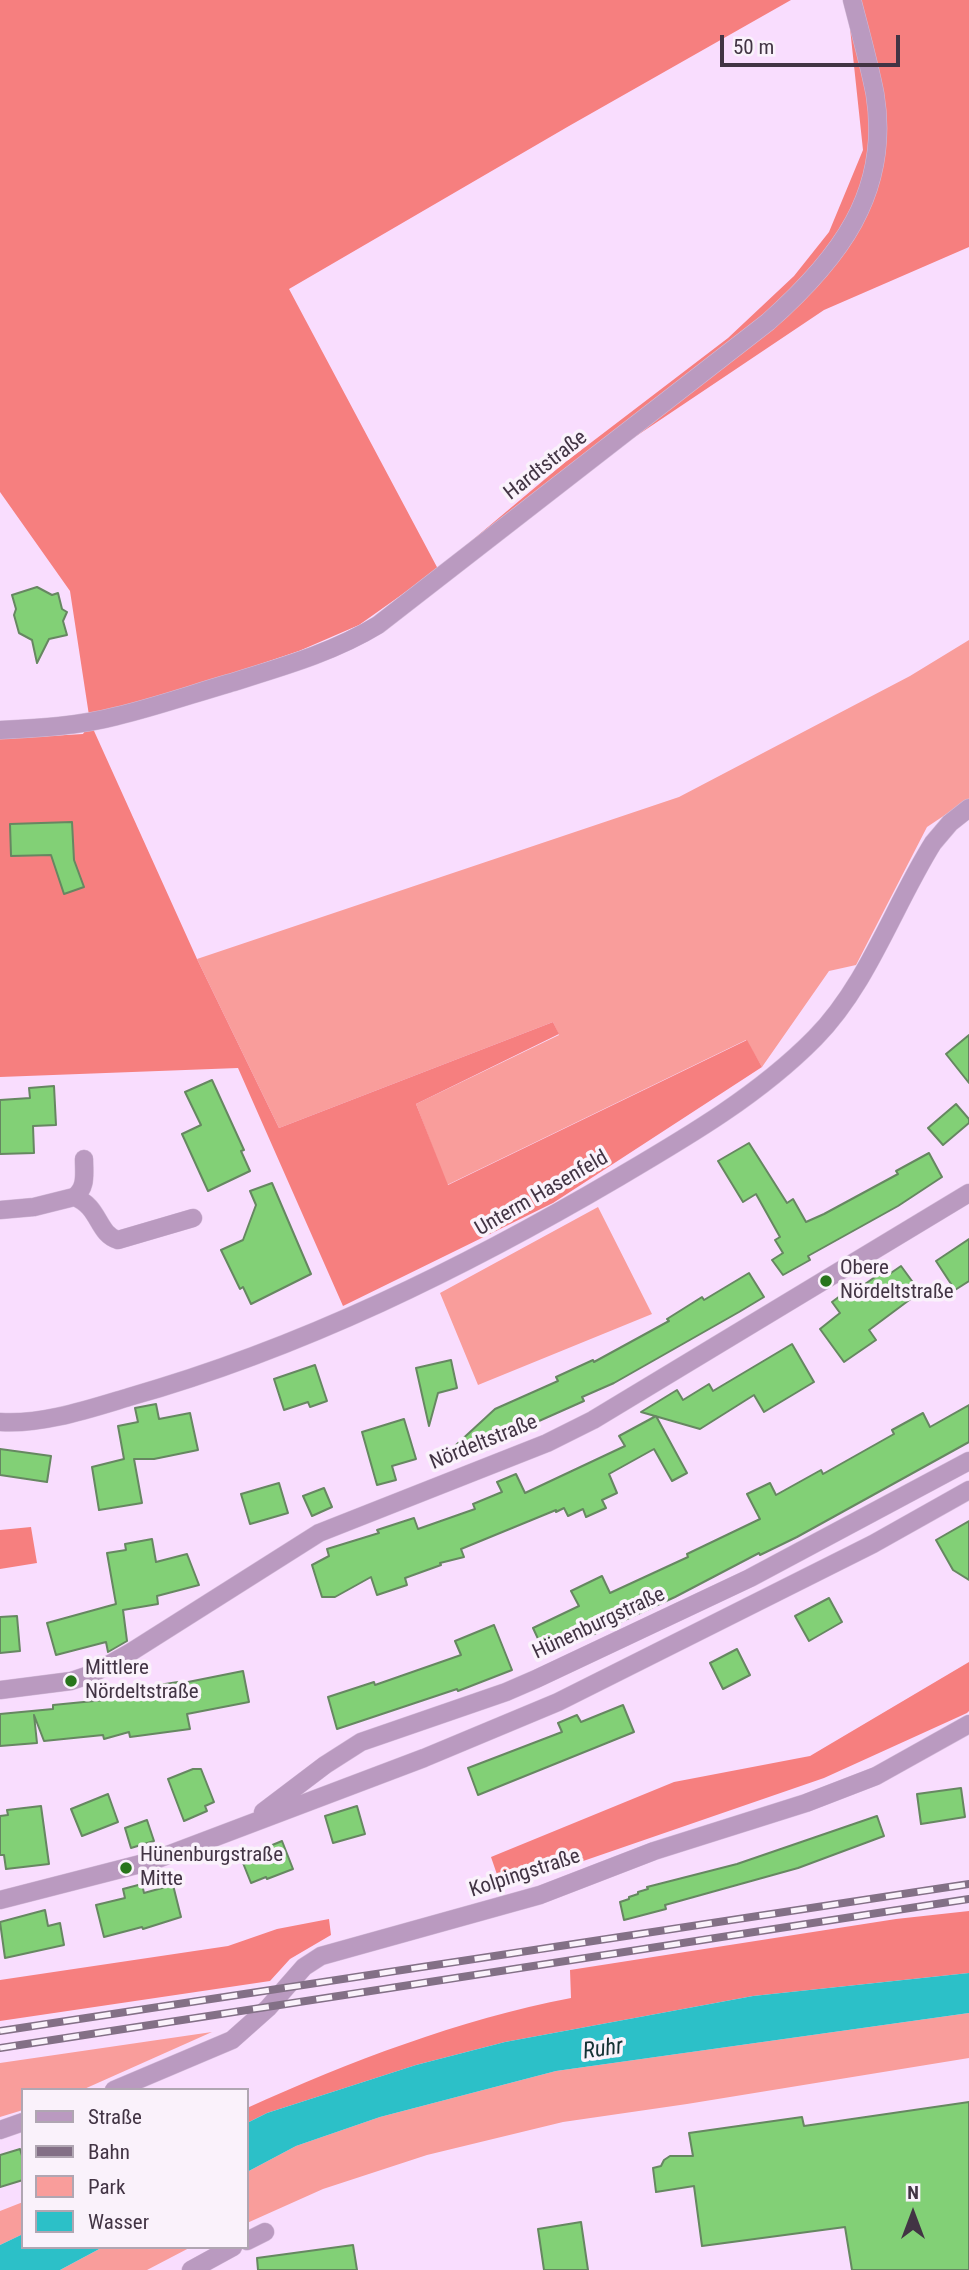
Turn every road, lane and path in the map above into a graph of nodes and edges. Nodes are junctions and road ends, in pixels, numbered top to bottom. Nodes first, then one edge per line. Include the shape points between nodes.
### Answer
1 (852, 0) edge
2 (0, 730) edge
3 (969, 808) edge
4 (84, 1159) dead end
5 (969, 1193) edge
6 (74, 1198) junction
7 (0, 1210) edge
8 (193, 1218) dead end
9 (0, 1422) edge
10 (969, 1461) edge
11 (969, 1490) edge
12 (0, 1690) edge
13 (969, 1724) edge
14 (250, 1822) junction
15 (0, 1900) edge
16 (119, 2088) edge
17 (21, 2123) edge
18 (0, 2130) edge
19 (265, 2232) dead end
20 (248, 2240) edge
21 (229, 2249) edge
22 (191, 2270) edge

1 - 2 street, Hardtstraße via 875,95 873,175 866,199 839,247 797,296 768,321 362,635 286,666 117,716
3 - 9 street, Unterm Hasenfeld via 933,843 856,986 824,1028 770,1077 661,1152 461,1265 254,1357 74,1412
4 - 6 street via 82,1191
5 - 12 street, Nördeltstraße via 593,1420 537,1447 319,1533 92,1674
6 - 7 street
6 - 8 street via 89,1205 108,1236 118,1240
10 - 14 street, Hünenburgstraße via 761,1572 536,1679 361,1742
11 - 14 street, Hünenburgstraße via 873,1544 558,1702 424,1758
13 - 16 street, Kolpingstraße via 876,1776 806,1803 654,1851 540,1895 321,1956 304,1967 232,2040
14 - 15 street, Hünenburgstraße via 152,1861
17 - 18 street
19 - 20 street
21 - 22 street

